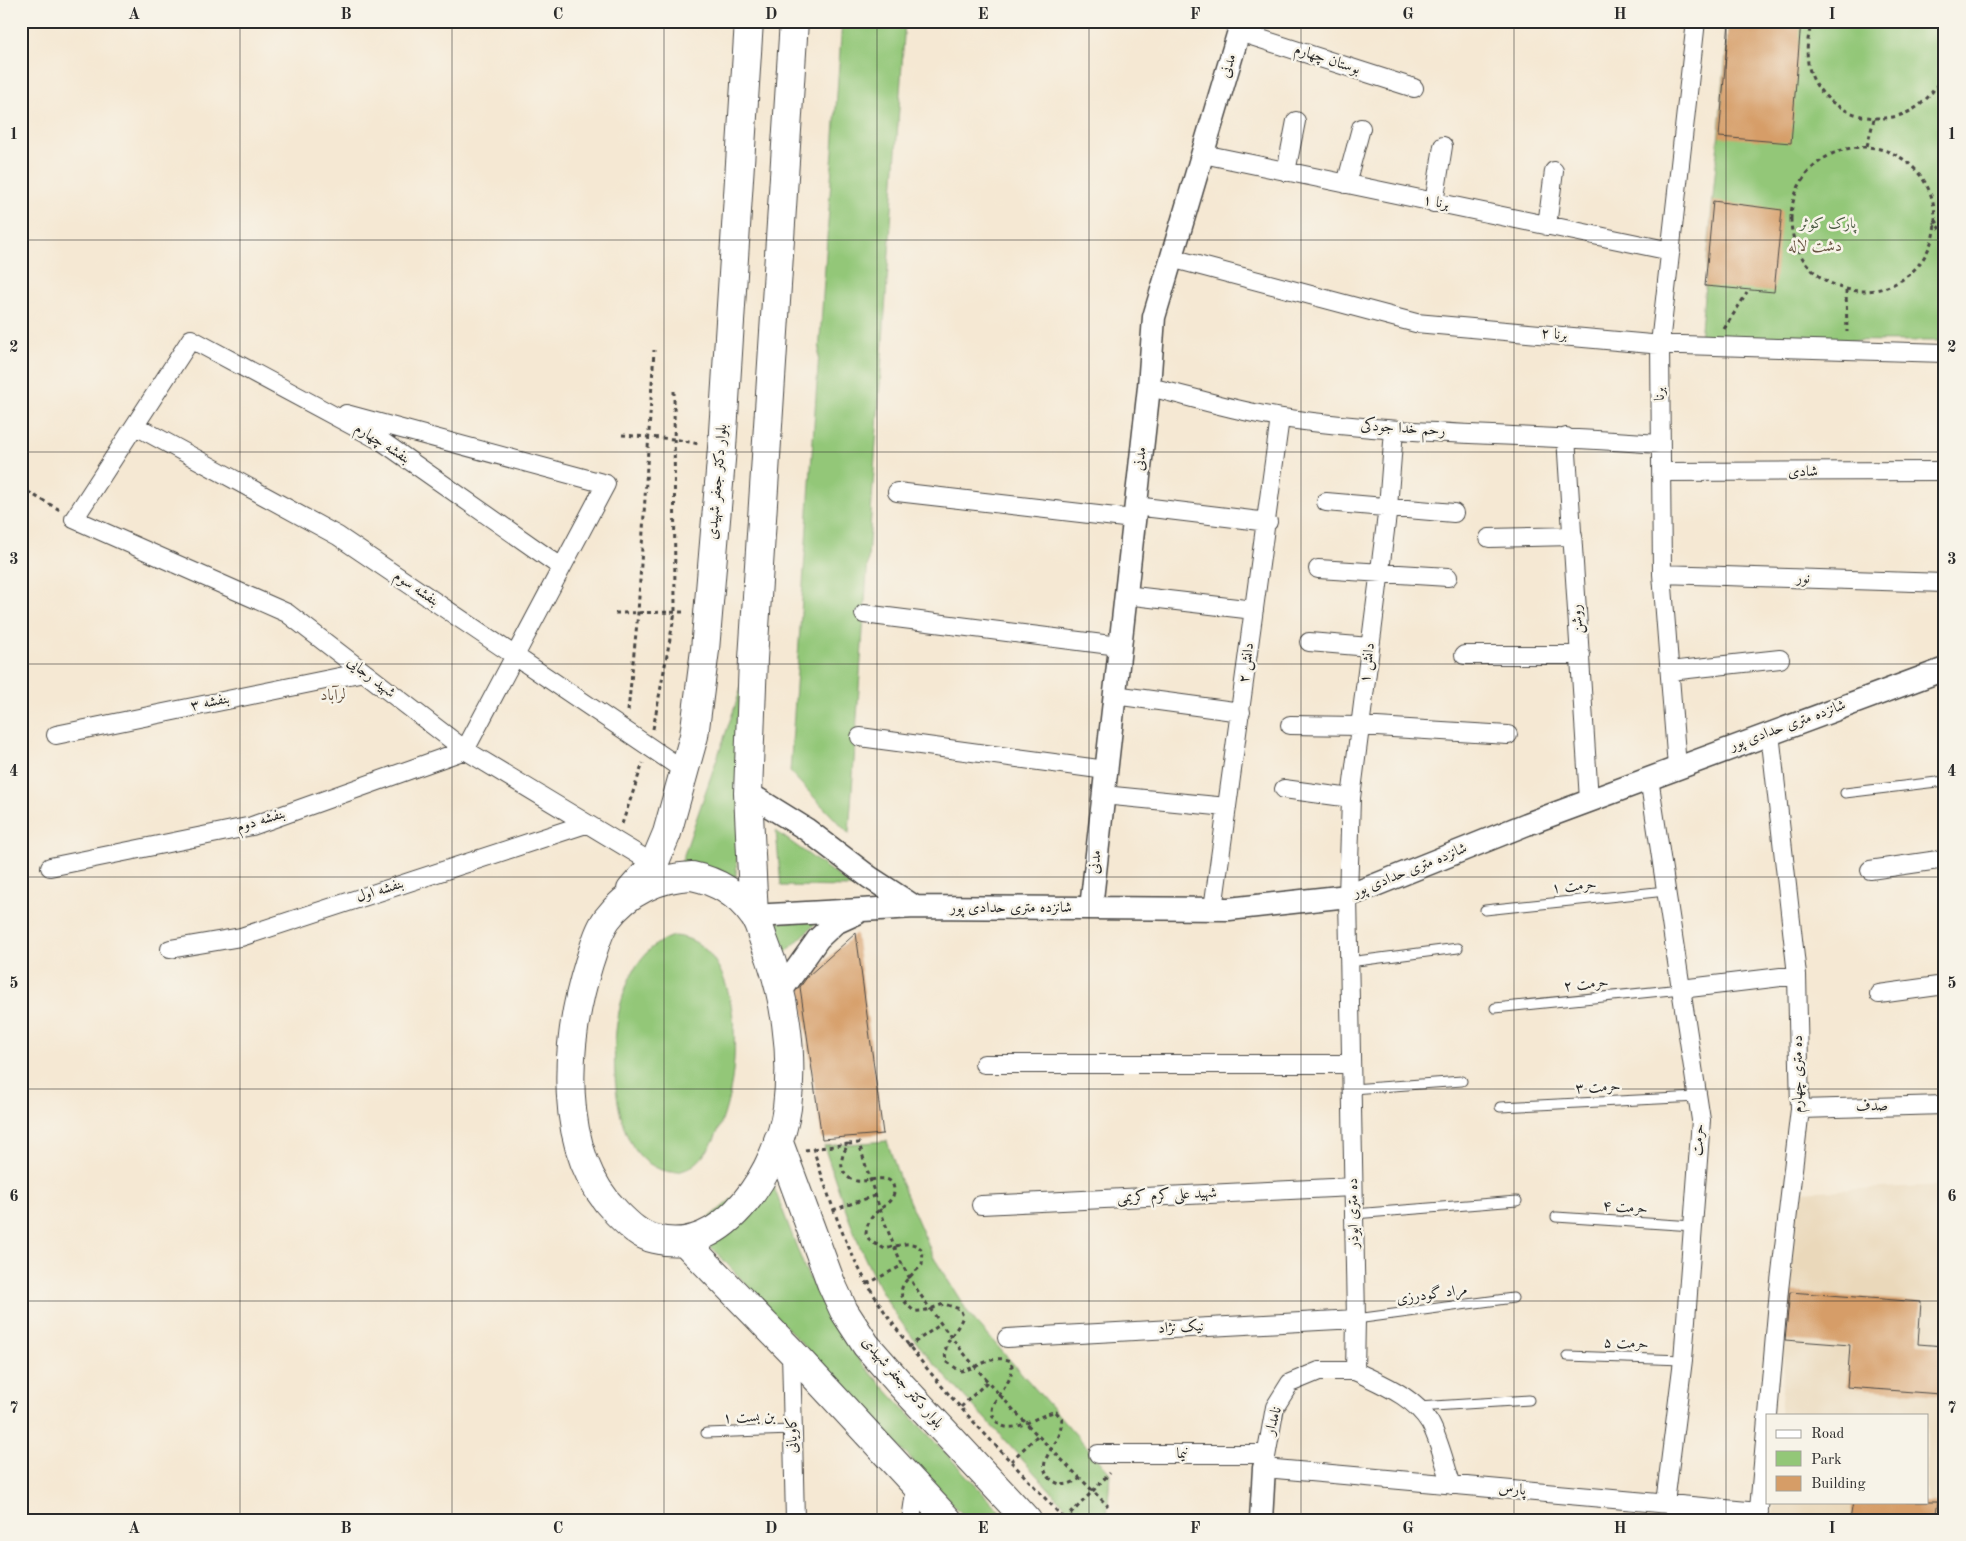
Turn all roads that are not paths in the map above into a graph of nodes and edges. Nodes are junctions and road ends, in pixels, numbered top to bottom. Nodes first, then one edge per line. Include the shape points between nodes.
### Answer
1 (750, 21) edge
2 (794, 21) edge
3 (1696, 21) edge
4 (1240, 26) edge
5 (1414, 88) dead end
6 (1296, 121) dead end
7 (1361, 128) dead end
8 (1443, 146) dead end
9 (1203, 154) junction
10 (1554, 171) dead end
11 (1286, 172) junction
12 (1346, 184) junction
13 (1434, 203) junction
14 (1547, 226) junction
15 (1670, 251) junction
16 (1171, 258) junction
17 (1660, 344) junction
18 (1945, 353) edge
19 (1149, 387) junction
20 (316, 406) junction
21 (1280, 418) junction
22 (136, 426) junction
23 (1394, 430) junction
24 (1566, 437) junction
25 (1660, 444) junction
26 (1945, 471) edge
27 (1662, 472) junction
28 (897, 492) dead end
29 (1326, 502) dead end
30 (1388, 507) junction
31 (1134, 513) junction
32 (1454, 513) dead end
33 (1268, 522) junction
34 (1573, 536) junction
35 (1489, 538) dead end
36 (561, 567) junction
37 (1318, 569) dead end
38 (1379, 572) junction
39 (1662, 574) junction
40 (1448, 577) dead end
41 (1945, 584) edge
42 (1125, 595) junction
43 (1254, 610) junction
44 (864, 614) dead end
45 (1309, 642) dead end
46 (1119, 646) junction
47 (1370, 648) junction
48 (514, 655) junction
49 (1581, 655) junction
50 (1464, 656) dead end
51 (1780, 659) dead end
52 (1945, 669) edge
53 (1670, 671) junction
54 (364, 672) junction
55 (1114, 695) junction
56 (1240, 712) junction
57 (1290, 726) dead end
58 (1360, 726) junction
59 (1770, 733) junction
60 (56, 735) dead end
61 (1508, 735) dead end
62 (860, 736) dead end
63 (465, 750) junction
64 (1677, 768) junction
65 (1106, 770) junction
66 (686, 771) junction
67 (1649, 778) junction
68 (1945, 781) edge
69 (1284, 789) dead end
70 (748, 793) junction
71 (1845, 793) dead end
72 (1103, 795) junction
73 (1352, 798) junction
74 (1589, 800) junction
75 (1227, 807) junction
76 (586, 824) junction
77 (1945, 859) edge
78 (654, 864) junction
79 (50, 867) dead end
80 (1870, 870) dead end
81 (1666, 892) junction
82 (1348, 896) junction
83 (915, 907) junction
84 (1091, 908) junction
85 (867, 909) junction
86 (1213, 909) junction
87 (1485, 910) dead end
88 (754, 916) junction
89 (606, 920) junction
90 (1458, 948) dead end
91 (170, 949) dead end
92 (1349, 962) junction
93 (1797, 975) junction
94 (1945, 985) edge
95 (1681, 989) junction
96 (781, 991) junction
97 (1879, 994) dead end
98 (1494, 1008) dead end
99 (984, 1064) dead end
100 (1351, 1064) junction
101 (1462, 1081) dead end
102 (1352, 1089) junction
103 (1698, 1097) junction
104 (1945, 1105) edge
105 (1500, 1107) dead end
106 (1800, 1109) junction
107 (781, 1147) junction
108 (1354, 1187) junction
109 (1517, 1201) dead end
110 (981, 1205) dead end
111 (1354, 1214) junction
112 (1556, 1217) dead end
113 (1693, 1226) junction
114 (684, 1241) junction
115 (1513, 1298) dead end
116 (1356, 1319) junction
117 (1007, 1338) dead end
118 (792, 1350) junction
119 (1568, 1356) dead end
120 (1683, 1360) junction
121 (1355, 1371) junction
122 (1529, 1400) dead end
123 (1418, 1407) junction
124 (1768, 1414) edge
125 (793, 1430) junction
126 (1766, 1430) edge
127 (706, 1433) dead end
128 (1098, 1454) dead end
129 (1265, 1461) junction
130 (916, 1485) junction
131 (1452, 1485) junction
132 (1665, 1503) junction
133 (1758, 1516) edge
134 (794, 1520) edge
135 (911, 1520) edge
136 (948, 1520) edge
137 (1027, 1520) edge
138 (1261, 1520) edge

1 - 66 main road, بلوار دکتر جعفر شهیدی via 722,448 705,650
2 - 70 main road via 752,659
3 - 15 street, برنا
4 - 5 street, بوستان چهارم
4 - 9 street, مدنی
6 - 11 street
7 - 12 street
8 - 13 street
9 - 11 street, برنا ۱
9 - 16 street, مدنی
10 - 14 street
11 - 12 street, برنا ۱
12 - 13 street, برنا ۱
13 - 14 street, برنا ۱
14 - 15 street, برنا ۱
15 - 17 street, برنا
16 - 17 street, برنا ۲ via 1416,323
16 - 19 street, مدنی via 1154,317
17 - 18 street, برنا ۲
17 - 25 street, برنا
19 - 21 street, رحم خدا جودکی
19 - 31 street, مدنی
20 - 22 street, بنفشه چهارم via 191,339
20 - 36 street, بنفشه چهارم via 383,442
20 - 36 street via 606,484
21 - 23 street, رحم خدا جودکی
21 - 33 street, دانش ۲
22 - 48 street, بنفشه سوم via 338,536
22 - 54 street, شهید رجایی via 74,519 288,613
23 - 24 street, رحم خدا جودکی
23 - 30 street, دانش ۱
24 - 25 street, رحم خدا جودکی
24 - 34 street, روشن
25 - 27 street, برنا
26 - 27 street, شادی
27 - 39 street, برنا
28 - 31 street
29 - 30 street
30 - 32 street
30 - 38 street, دانش ۱
31 - 33 street
31 - 42 street, مدنی
33 - 43 street, دانش ۲
34 - 35 street
34 - 49 street, روشن
36 - 48 street
37 - 38 street
38 - 40 street
38 - 47 street, دانش ۱
39 - 41 street, نور
39 - 53 street, برنا
42 - 43 street
42 - 46 street, مدنی
43 - 56 street, دانش ۲
44 - 46 street
45 - 47 street
46 - 55 street, مدنی
47 - 58 street, دانش ۱
48 - 63 street
48 - 66 street, بنفشه سوم
49 - 50 street
49 - 74 street, روشن
51 - 53 street
52 - 59 street, شانزده متری حدادی پور
53 - 64 street, برنا
54 - 60 street, بنفشه ۳
54 - 63 street, شهید رجایی
55 - 56 street
55 - 65 street, مدنی
56 - 75 street, دانش ۲
57 - 58 street
58 - 61 street
58 - 73 street, دانش ۱
59 - 64 street, شانزده متری حدادی پور
59 - 93 street, ده متری چهارم
62 - 65 street
63 - 76 street, شهید رجایی
63 - 79 street, بنفشه دوم via 252,826
64 - 67 street, شانزده متری حدادی پور
65 - 72 street, مدنی
66 - 78 main road, بلوار دکتر جعفر شهیدی
67 - 74 street, شانزده متری حدادی پور
67 - 81 street, حرمت
68 - 71 lane
69 - 73 street
70 - 83 street via 806,829
70 - 88 main road
72 - 75 street
72 - 84 street, مدنی
73 - 82 street, دانش ۱
74 - 82 street, شانزده متری حدادی پور
75 - 86 street, دانش ۲
76 - 78 street, شهید رجایی
76 - 91 street, بنفشه اول via 241,937
77 - 80 street
78 - 89 main road, بلوار دکتر جعفر شهیدی
81 - 87 lane, حرمت ۱
81 - 95 street, حرمت
82 - 86 street, شانزده متری حدادی پور
82 - 92 street, ده متری ابوذر
83 - 84 street, شانزده متری حدادی پور
83 - 85 street, شانزده متری حدادی پور
84 - 86 street, شانزده متری حدادی پور
85 - 88 street, شانزده متری حدادی پور
85 - 96 street via 835,923 818,939
88 - 89 main road via 724,886 692,876 654,882 631,896
88 - 96 main road
89 - 114 main road via 584,980 574,1040 571,1085 574,1122 583,1158 596,1187 610,1206 631,1228 655,1240
90 - 92 lane
92 - 100 street, ده متری ابوذر
93 - 95 street
93 - 106 street, ده متری چهارم
94 - 97 street
95 - 98 lane, حرمت ۲
95 - 103 street, حرمت
96 - 107 main road via 788,1076
99 - 100 street
100 - 102 street, ده متری ابوذر
101 - 102 lane
102 - 108 street, ده متری ابوذر
103 - 105 lane, حرمت ۳
103 - 113 street, حرمت via 1701,1120
104 - 106 street, صدف
106 - 124 street, ده متری چهارم
107 - 114 main road via 749,1198 731,1217 713,1231
107 - 137 main road, بلوار دکتر جعفر شهیدی via 831,1283 866,1345
108 - 110 street, شهید علی کرم کریمی
108 - 111 street, ده متری ابوذر
109 - 111 lane
111 - 116 street, ده متری ابوذر
112 - 113 lane, حرمت ۴
113 - 120 street, حرمت
114 - 118 main road
115 - 116 lane, مراد گودرزی
116 - 117 street, نیک نژاد
116 - 121 street, ده متری ابوذر
118 - 125 street, کاویانی
118 - 130 main road
119 - 120 lane, حرمت ۵
120 - 132 street, حرمت
121 - 123 street via 1401,1394
121 - 129 street, نامدار via 1319,1372 1290,1383 1275,1407
122 - 123 lane
123 - 131 street via 1431,1424
125 - 127 lane, بن بست ۱
125 - 134 street, کاویانی
126 - 133 street
128 - 129 street, نیما
129 - 131 street, پارس
129 - 138 street
130 - 135 street
130 - 136 main road
131 - 132 street, پارس
132 - 133 street, پارس

